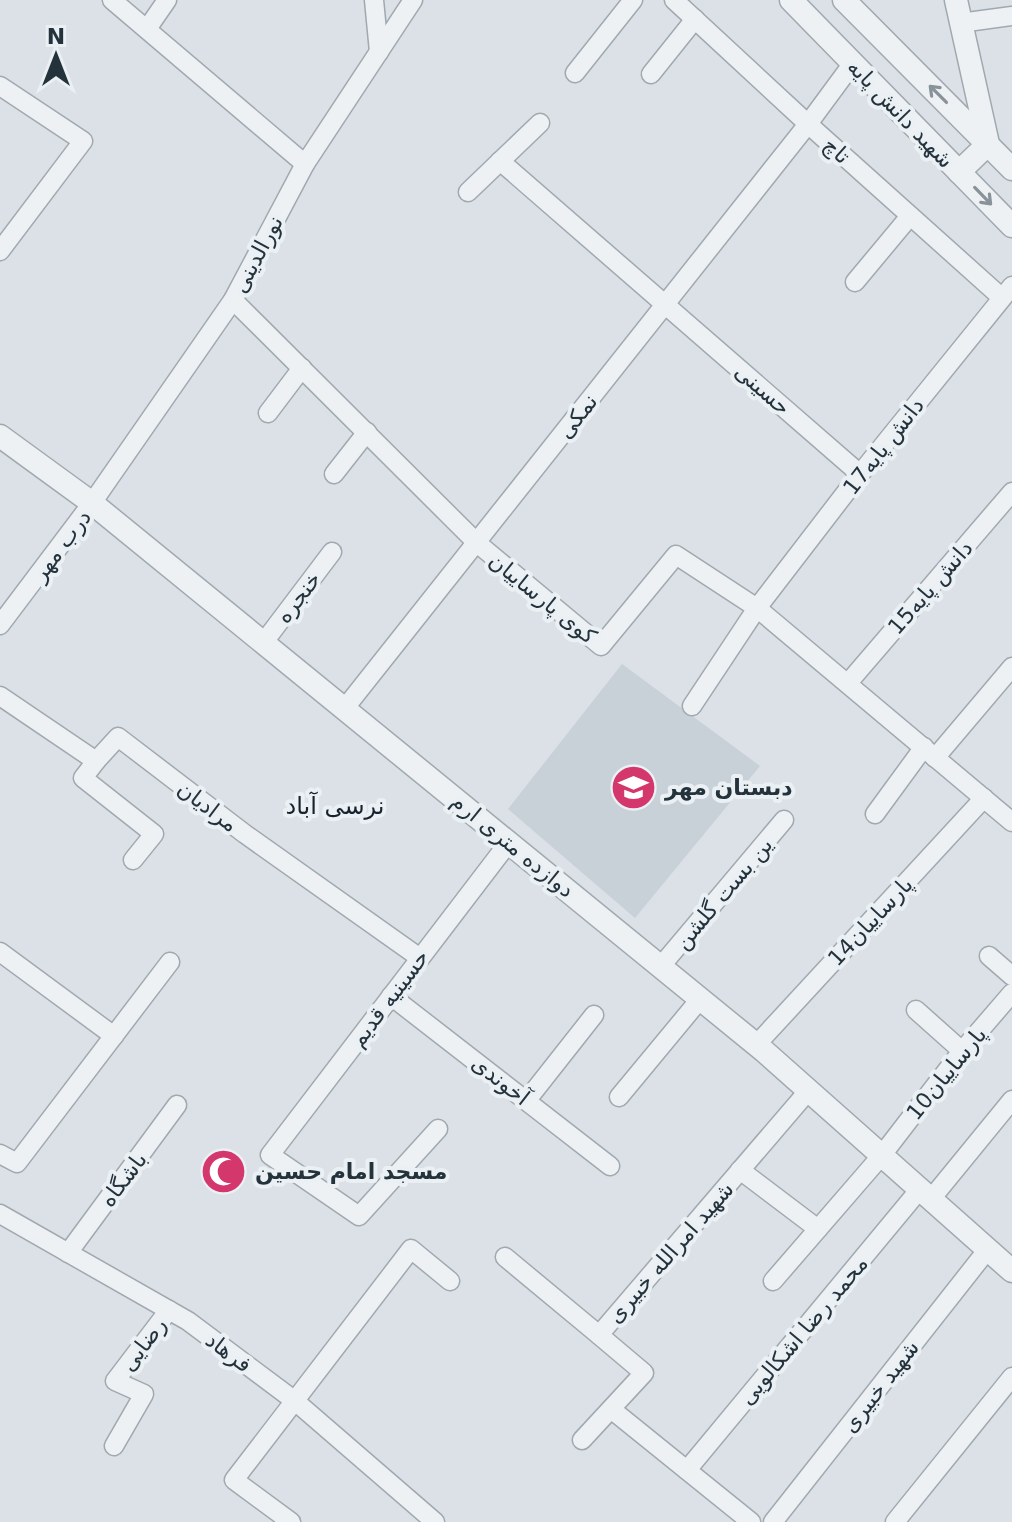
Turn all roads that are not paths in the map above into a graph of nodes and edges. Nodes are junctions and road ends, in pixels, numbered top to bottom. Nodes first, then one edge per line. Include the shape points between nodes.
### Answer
1 (112, 0) edge
2 (167, 0) edge
3 (374, 0) edge
4 (413, 0) edge
5 (633, 0) edge
6 (674, 0) edge
7 (791, 0) edge
8 (844, 0) edge
9 (956, 0) edge
10 (1012, 16) edge
11 (695, 19) junction
12 (960, 23) junction
13 (147, 29) junction
14 (379, 52) junction
15 (853, 63) junction
16 (575, 73) dead end
17 (651, 74) dead end
18 (0, 86) edge
19 (540, 123) dead end
20 (808, 124) junction
21 (988, 144) junction
22 (500, 161) junction
23 (305, 164) junction
24 (1012, 169) edge
25 (959, 172) junction
26 (468, 192) dead end
27 (910, 216) junction
28 (1012, 226) edge
29 (0, 251) edge
30 (855, 282) dead end
31 (1007, 292) edge
32 (233, 300) junction
33 (665, 304) junction
34 (302, 368) junction
35 (268, 413) dead end
36 (367, 432) junction
37 (0, 436) edge
38 (334, 474) dead end
39 (860, 474) junction
40 (1012, 492) edge
41 (92, 503) junction
42 (477, 543) junction
43 (332, 552) dead end
44 (757, 608) junction
45 (0, 625) edge
46 (264, 642) junction
47 (1012, 667) edge
48 (848, 683) junction
49 (0, 696) edge
50 (692, 706) dead end
51 (345, 708) junction
52 (930, 752) junction
53 (96, 761) junction
54 (984, 798) junction
55 (875, 814) dead end
56 (784, 820) dead end
57 (1012, 822) edge
58 (509, 842) junction
59 (133, 860) dead end
60 (0, 952) edge
61 (989, 956) dead end
62 (420, 958) junction
63 (170, 962) dead end
64 (661, 966) junction
65 (1012, 976) edge
66 (1012, 993) edge
67 (391, 996) junction
68 (701, 998) junction
69 (916, 1010) dead end
70 (594, 1015) dead end
71 (114, 1036) junction
72 (757, 1044) junction
73 (962, 1051) junction
74 (809, 1090) junction
75 (619, 1097) dead end
76 (527, 1100) junction
77 (1012, 1100) edge
78 (177, 1105) dead end
79 (438, 1129) dead end
80 (0, 1154) edge
81 (882, 1155) junction
82 (610, 1166) dead end
83 (740, 1170) junction
84 (926, 1194) junction
85 (0, 1214) edge
86 (818, 1229) junction
87 (988, 1249) junction
88 (68, 1253) junction
89 (505, 1257) dead end
90 (1010, 1264) edge
91 (450, 1281) dead end
92 (773, 1281) dead end
93 (169, 1310) junction
94 (599, 1335) junction
95 (1012, 1377) edge
96 (295, 1401) junction
97 (611, 1409) junction
98 (582, 1440) dead end
99 (114, 1446) dead end
100 (687, 1470) junction
101 (291, 1522) edge
102 (435, 1522) edge
103 (751, 1522) edge
104 (773, 1522) edge
105 (895, 1522) edge

1 - 13 street
2 - 13 street
3 - 14 street
4 - 14 street, نورالدینی
5 - 16 street
6 - 11 street, تاچ
7 - 15 street, شهید دانش پایه
21 -> 8 street, شهید دانش پایه
9 - 12 street
10 - 12 street
11 - 17 street
11 - 20 street, تاچ
12 - 21 street
13 - 23 street
14 - 23 street, نورالدینی
15 - 20 street, نمکی
15 - 25 street, شهید دانش پایه
18 - 29 street via 83,141
19 - 22 street
20 - 27 street, تاچ
20 - 33 street, نمکی
21 - 24 street, شهید دانش پایه
21 - 25 street
22 - 26 street
22 - 33 street, حسینی
23 - 32 street, نورالدینی
25 -> 28 street, شهید دانش پایه
27 - 30 street
27 - 31 street, تاچ
31 - 39 street, دانش پایه17
32 - 34 street, کوی پارساییان
32 - 41 street, نورالدینی
33 - 39 street, حسینی
33 - 42 street, نمکی
34 - 35 street
34 - 36 street, کوی پارساییان
36 - 38 street
36 - 42 street, کوی پارساییان
37 - 41 street, دوازده متری ارم
39 - 44 street, دانش پایه17
40 - 48 street, دانش پایه15
41 - 45 street, درب مهر
41 - 46 street, دوازده متری ارم
42 - 44 street, کوی پارساییان via 601,646 676,555
42 - 51 street, نمکی
43 - 46 street, خنجره
44 - 48 street, کوی پارساییان
44 - 50 street, دانش پایه17
46 - 51 street, دوازده متری ارم
47 - 52 street
48 - 52 street, کوی پارساییان
49 - 53 street
51 - 58 street, دوازده متری ارم
52 - 54 street, کوی پارساییان
52 - 55 street
53 - 59 street via 83,778 154,834
53 - 62 street, مرادیان via 118,737
54 - 57 street, کوی پارساییان
54 - 72 street, پارساییان14
56 - 64 street, ین بست گلشن
58 - 62 street, حسینیه قدیم
58 - 64 street, دوازده متری ارم
60 - 71 street
61 - 65 street
62 - 67 street, حسینیه قدیم
63 - 71 street
64 - 68 street, دوازده متری ارم
66 - 73 street, پارساییان10
67 - 76 street, آخوندی
67 - 79 street, حسینیه قدیم via 270,1155 359,1216
68 - 72 street, دوازده متری ارم
68 - 75 street
69 - 73 street
70 - 76 street
71 - 80 street via 17,1163
72 - 74 street, دوازده متری ارم
73 - 81 street, پارساییان10
74 - 81 street, دوازده متری ارم
74 - 83 street, شهید امرالله خبیری
76 - 82 street, آخوندی
77 - 84 street, محمد رضا اشکالویی
78 - 88 street, باشگاه
81 - 84 street, دوازده متری ارم
81 - 86 street, پارساییان10
83 - 86 street
83 - 94 street, شهید امرالله خبیری
84 - 87 street, دوازده متری ارم
84 - 100 street, محمد رضا اشکالویی
85 - 88 street, فرهاد
86 - 92 street, پارساییان10
87 - 90 street, دوازده متری ارم
87 - 104 street, شهید خبیری
88 - 93 street, فرهاد
89 - 94 street
91 - 96 street via 411,1249
93 - 96 street, فرهاد
93 - 99 street, رضایی via 115,1381 144,1394
94 - 97 street, شهید امرالله خبیری via 644,1373
95 - 105 street
96 - 101 street via 234,1480
96 - 102 street, فرهاد
97 - 98 street, شهید امرالله خبیری
97 - 100 street
100 - 103 street

